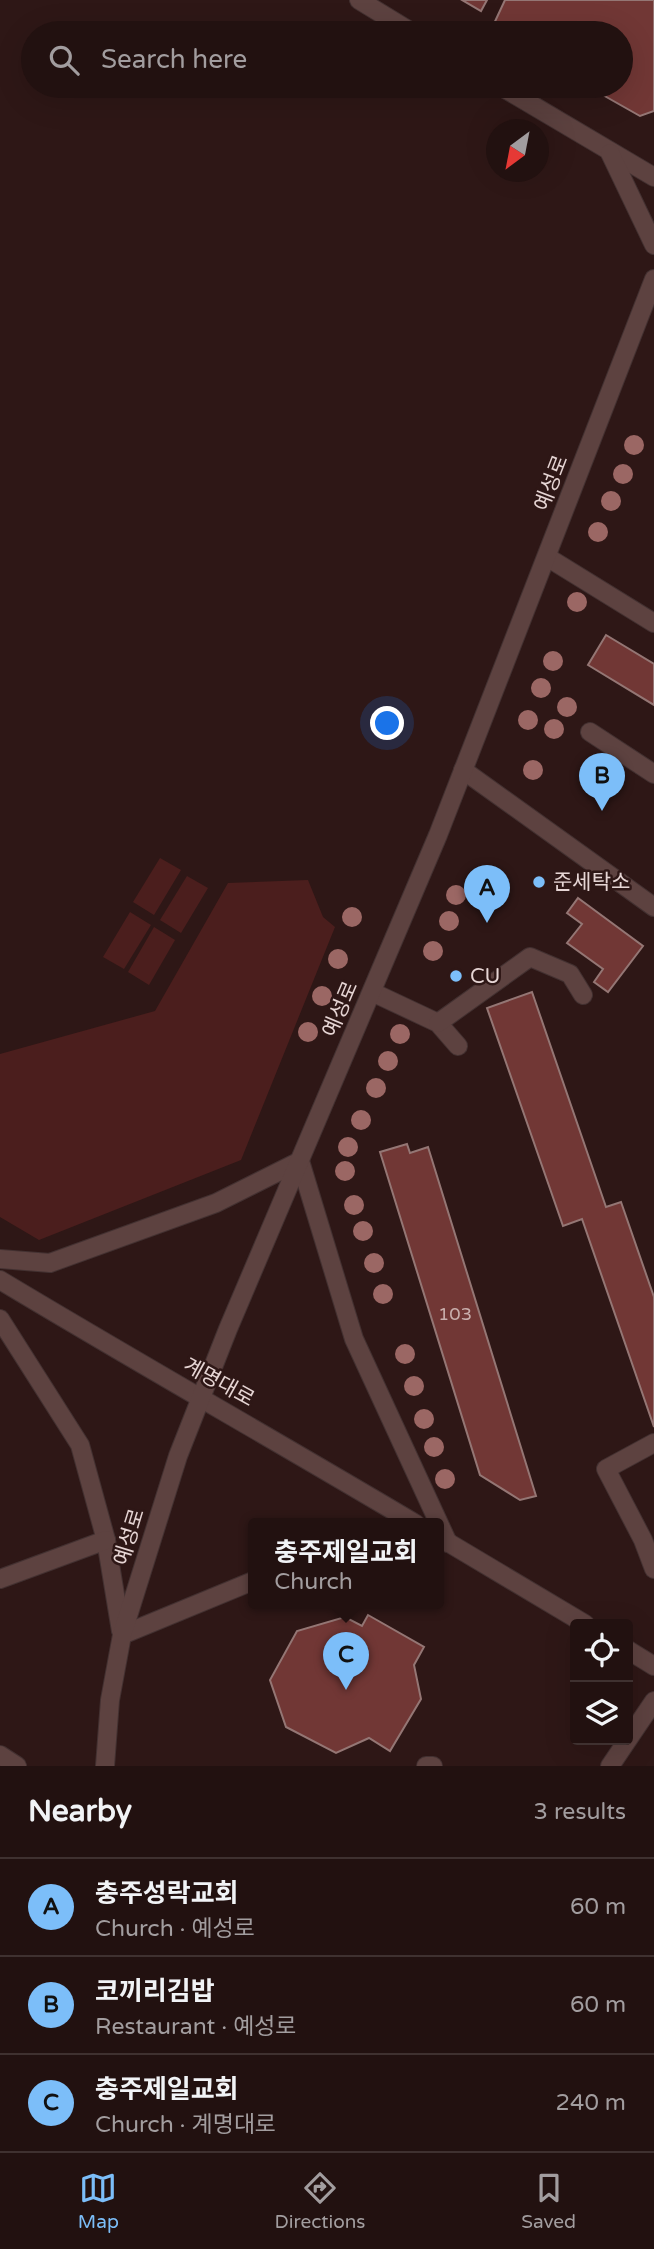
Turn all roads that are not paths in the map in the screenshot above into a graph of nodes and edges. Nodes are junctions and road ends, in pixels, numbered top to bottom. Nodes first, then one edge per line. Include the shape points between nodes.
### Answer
1 (359, 0) edge
2 (393, 21) edge
3 (520, 98) edge
4 (610, 153) junction
5 (654, 177) edge
6 (654, 245) edge
7 (654, 279) edge
8 (547, 557) junction
9 (654, 623) edge
10 (590, 732) dead end
11 (463, 771) junction
12 (654, 774) edge
13 (654, 907) edge
14 (372, 992) junction
15 (583, 995) dead end
16 (438, 1023) junction
17 (458, 1046) dead end
18 (300, 1161) junction
19 (0, 1259) edge
20 (0, 1280) edge
21 (0, 1319) edge
22 (201, 1398) junction
23 (654, 1443) edge
24 (406, 1518) edge
25 (432, 1518) edge
26 (106, 1540) junction
27 (444, 1543) edge
28 (654, 1569) edge
29 (0, 1579) edge
30 (248, 1583) edge
31 (576, 1619) edge
32 (122, 1635) junction
33 (633, 1653) edge
34 (654, 1666) edge
35 (654, 1701) edge
36 (0, 1755) edge
37 (17, 1766) edge
38 (104, 1766) edge
39 (426, 1766) edge
40 (433, 1766) edge
41 (610, 1766) edge

1 - 2 street
3 - 4 street
4 - 5 street
4 - 6 street
7 - 8 street, 예성로
8 - 9 street
8 - 11 street, 예성로
10 - 12 street
11 - 13 street
11 - 14 street, 예성로
14 - 16 street
14 - 18 street, 예성로
15 - 16 street via 570,974 530,957
16 - 17 street
18 - 19 street via 216,1203 50,1263
18 - 22 street, 예성로
18 - 25 street via 354,1339
20 - 22 street, 계명대로
21 - 26 street via 80,1445
22 - 24 street, 계명대로
22 - 32 street, 예성로
23 - 28 street via 606,1469
26 - 29 street
26 - 32 street
27 - 31 street
30 - 32 street
32 - 38 street, 예성로
33 - 34 street
35 - 41 street
36 - 37 street
39 - 40 street

